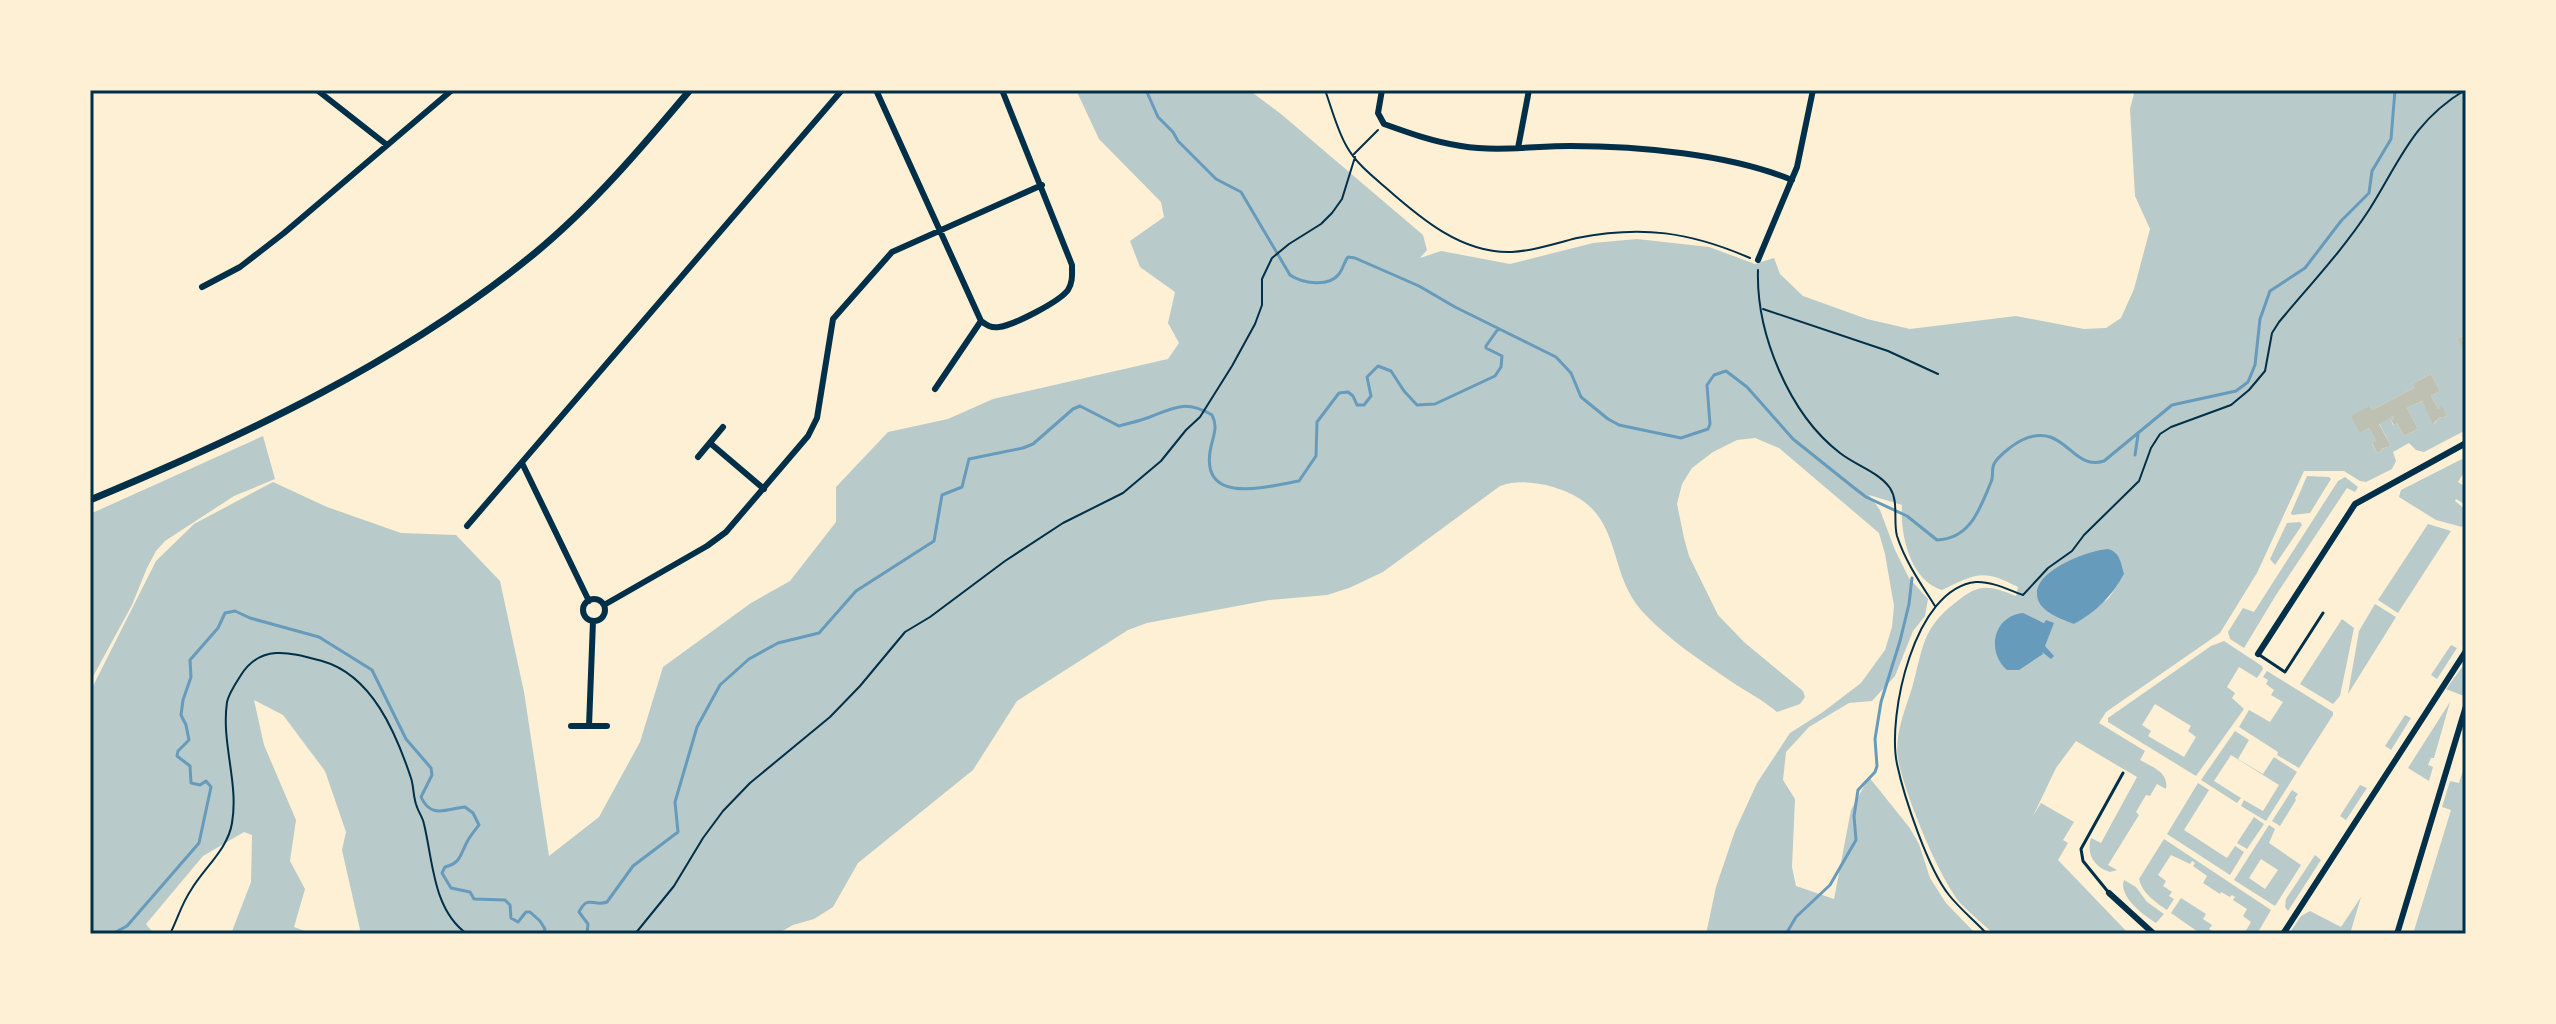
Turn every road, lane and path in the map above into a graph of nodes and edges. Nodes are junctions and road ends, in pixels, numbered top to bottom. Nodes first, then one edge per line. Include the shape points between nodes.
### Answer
1 (317, 90) edge
2 (452, 90) edge
3 (690, 90) edge
4 (842, 90) edge
5 (876, 90) edge
6 (1002, 90) edge
7 (1325, 90) edge
8 (1382, 90) edge
9 (1529, 90) edge
10 (1813, 90) edge
11 (2465, 90) edge
12 (1375, 133) dead end
13 (387, 145) junction
14 (1518, 148) junction
15 (1354, 156) junction
16 (1792, 180) junction
17 (1042, 185) junction
18 (940, 229) junction
19 (1758, 260) junction
20 (202, 287) dead end
21 (1762, 309) junction
22 (981, 321) junction
23 (1938, 374) dead end
24 (935, 389) dead end
25 (723, 427) dead end
26 (710, 443) junction
27 (2466, 443) edge
28 (698, 457) dead end
29 (522, 463) junction
30 (764, 489) junction
31 (90, 500) edge
32 (467, 526) dead end
33 (589, 601) junction
34 (604, 605) junction
35 (1936, 607) junction
36 (2323, 613) dead end
37 (593, 621) junction
38 (2466, 651) edge
39 (2258, 654) joint
40 (2466, 706) edge
41 (571, 726) dead end
42 (589, 726) junction
43 (607, 726) dead end
44 (2123, 773) dead end
45 (2109, 893) joint
46 (170, 934) edge
47 (467, 934) edge
48 (635, 934) edge
49 (1987, 934) edge
50 (2154, 934) edge
51 (2283, 934) edge
52 (2397, 934) edge

1 - 13 street
2 - 13 street
3 - 31 street via 587,206 463,305 342,383
4 - 29 street
5 - 18 street
6 - 17 street
7 - 15 path
8 - 14 street via 1378,113 1384,124 1463,146
9 - 14 street
10 - 16 street
11 - 35 path via 2411,136 2368,212 2279,322 2265,371 2249,390 2231,405 2160,434 2139,481 2023,595 1977,582
12 - 15 path
13 - 20 street via 240,267
14 - 16 street via 1658,151
15 - 19 path via 1412,211 1480,248 1514,252 1637,230 1701,239
15 - 48 path via 1342,199 1332,213 1272,258 1262,279 1255,324 1208,407 1161,461 1130,488 1063,523 905,632 830,717 723,811
16 - 19 street
17 - 18 street
17 - 22 street via 1072,265 1071,286 1061,299 1003,327
18 - 22 street
18 - 30 street via 892,252 833,319 817,418
19 - 21 path
21 - 23 path via 1888,351
21 - 35 path via 1779,371 1796,404 1833,447 1889,487 1903,551
22 - 24 street
25 - 26 street
26 - 28 street
26 - 30 street
27 - 39 street via 2355,504
29 - 32 street
29 - 33 street
30 - 34 street via 707,546
33 - 34 street
33 - 37 street via 583,611
34 - 37 street via 604,615
35 - 49 path via 1916,638 1904,679 1894,737 1897,767 1939,880
36 - 39 lane via 2285,672
37 - 42 street
38 - 51 street
40 - 52 street
41 - 42 street
42 - 43 street
44 - 45 lane via 2081,849 2083,861
45 - 50 street
46 - 47 path via 190,890 232,826 227,700 248,665 261,655 292,653 330,663 359,680 388,723 412,780 439,892 447,913

